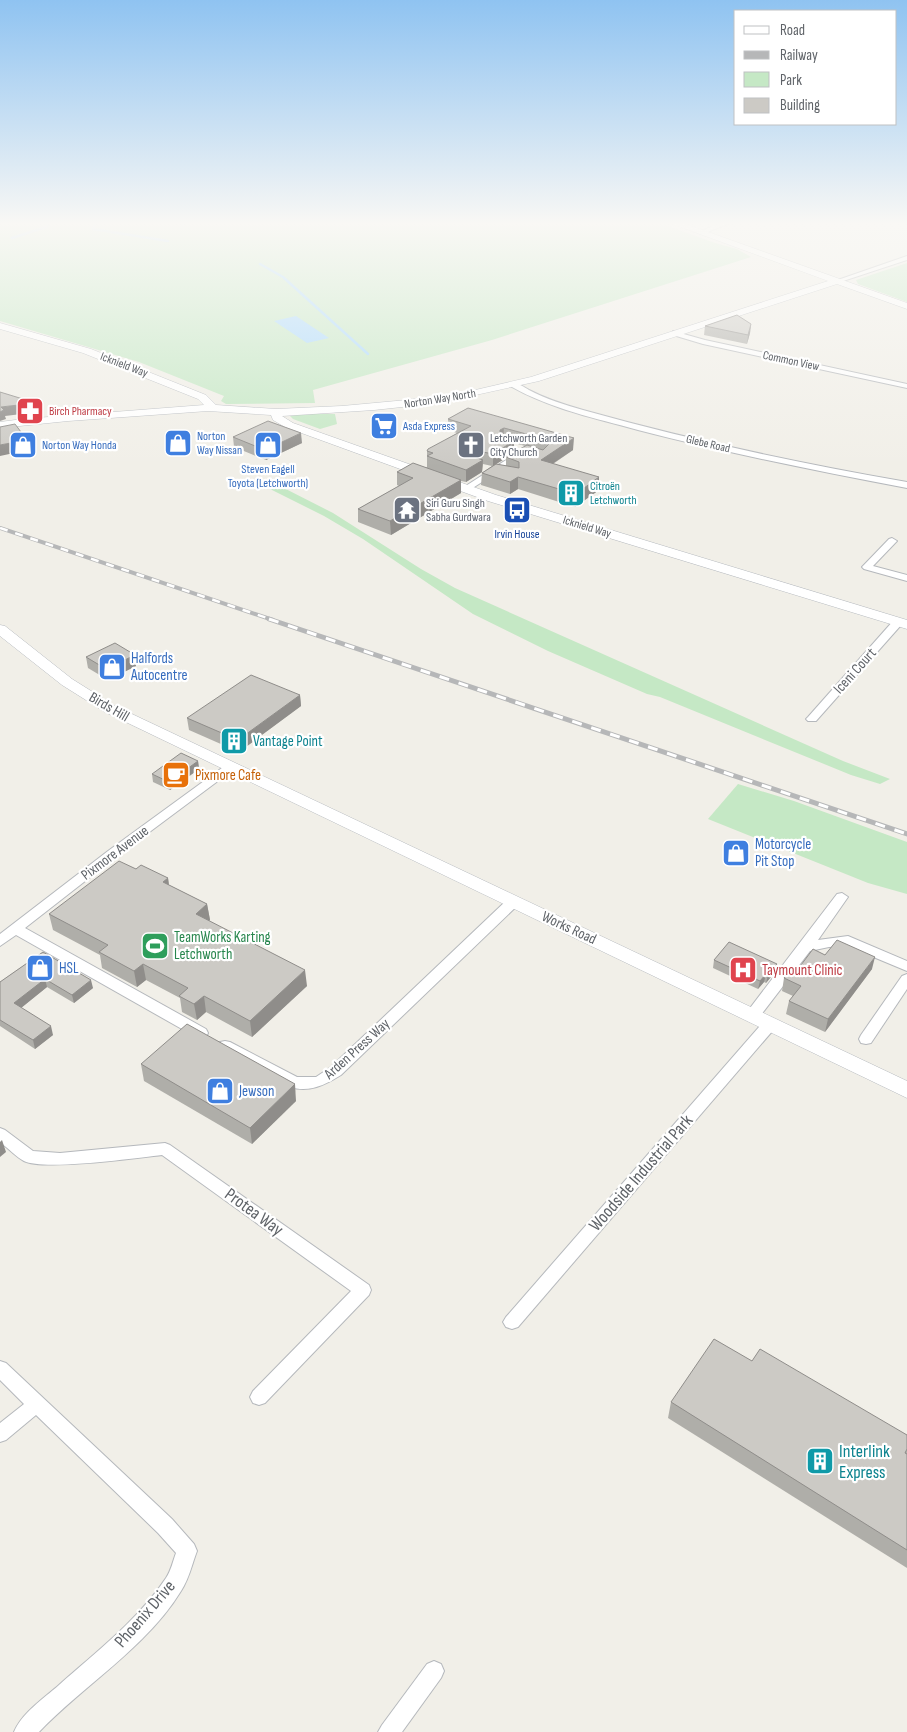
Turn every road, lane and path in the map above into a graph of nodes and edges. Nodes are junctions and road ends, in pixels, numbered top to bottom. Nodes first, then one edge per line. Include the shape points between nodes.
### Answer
1 (767, 304) edge
2 (0, 326) edge
3 (676, 333) junction
4 (515, 385) junction
5 (907, 386) edge
6 (213, 408) junction
7 (276, 412) junction
8 (0, 425) edge
9 (512, 447) edge
10 (480, 466) edge
11 (495, 471) junction
12 (508, 475) edge
13 (907, 485) edge
14 (465, 489) junction
15 (892, 541) dead end
16 (907, 578) edge
17 (903, 624) edge
18 (0, 629) edge
19 (812, 719) dead end
20 (230, 767) junction
21 (842, 897) dead end
22 (513, 902) junction
23 (16, 929) junction
24 (0, 940) edge
25 (805, 948) junction
26 (907, 966) edge
27 (907, 979) edge
28 (752, 1016) junction
29 (770, 1024) junction
30 (866, 1039) dead end
31 (907, 1090) edge
32 (0, 1134) edge
33 (512, 1322) dead end
34 (0, 1369) edge
35 (259, 1397) dead end
36 (37, 1404) junction
37 (0, 1434) edge
38 (434, 1671) dead end
39 (26, 1732) edge
40 (389, 1732) edge

1 - 3 street, Norton Way North
2 - 6 street, Icknield Way via 87,352 160,379 206,399
3 - 4 street, Norton Way North
3 - 5 street, Common View via 703,342
4 - 7 street, Norton Way North via 422,403
4 - 13 street, Glebe Road via 547,400 654,432
6 - 7 street, Norton Way North
6 - 8 street, Norton Way North via 70,416
7 - 14 street, Icknield Way via 277,418 289,426
9 - 11 street via 526,452
10 - 11 street
11 - 12 street
11 - 14 street
14 - 17 street, Icknield Way
15 - 16 street via 867,567
17 - 19 street, Iceni Court
18 - 20 street, Birds Hill via 67,682 110,709
20 - 22 street, Works Road
20 - 23 street, Pixmore Avenue
21 - 25 street
22 - 23 street, Arden Press Way via 336,1071 319,1082 295,1083
22 - 28 street, Works Road
23 - 24 street, Pixmore Avenue
25 - 26 street via 829,942 848,942
25 - 28 street
27 - 30 street
28 - 29 street, Works Road
29 - 31 street, Works Road
29 - 33 street, Woodside Industrial Park
32 - 35 street, Protea Way via 30,1157 60,1159 165,1149 363,1290
34 - 36 street
36 - 37 street
36 - 39 street, Phoenix Drive via 187,1551 175,1583 153,1611
38 - 40 street

